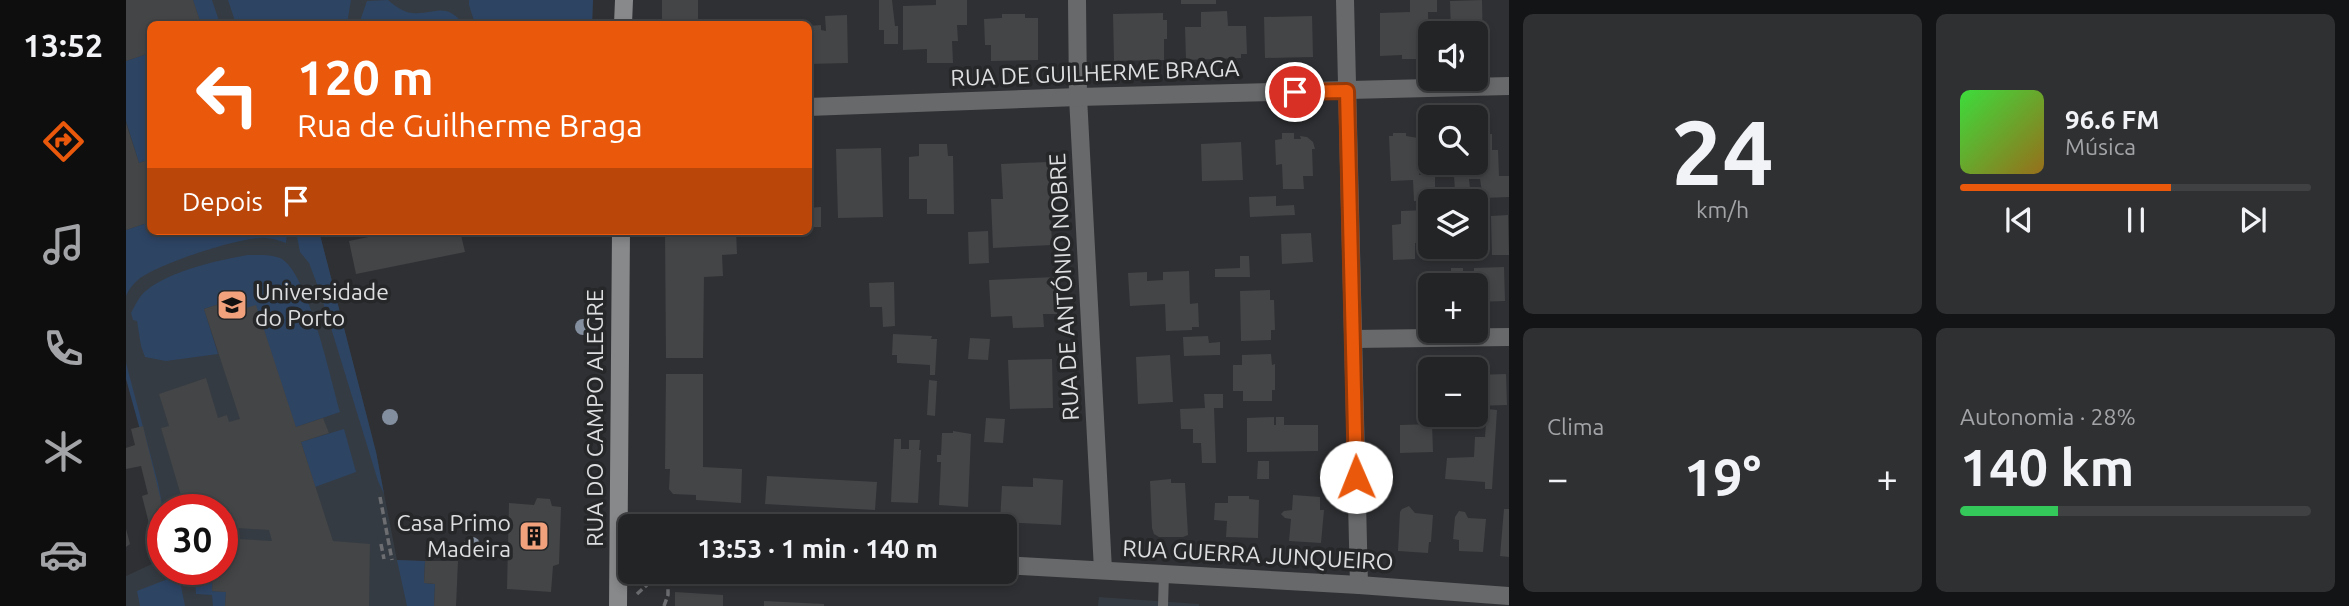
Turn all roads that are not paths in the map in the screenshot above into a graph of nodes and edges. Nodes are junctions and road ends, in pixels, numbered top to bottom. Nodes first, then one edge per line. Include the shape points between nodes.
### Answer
1 (624, 0) edge
2 (1076, 0) edge
3 (1345, 0) edge
4 (623, 21) edge
5 (1509, 86) edge
6 (1347, 91) junction
7 (1078, 97) junction
8 (812, 107) edge
9 (621, 235) edge
10 (1509, 337) edge
11 (1353, 339) junction
12 (624, 514) edge
13 (1017, 566) edge
14 (1103, 570) junction
15 (1164, 574) junction
16 (620, 584) edge
17 (1359, 585) junction
18 (1509, 596) edge
19 (618, 606) edge
20 (1163, 606) edge

1 - 4 main road
2 - 7 street, RUA DE ANTÓNIO NOBRE
3 - 6 street
5 - 6 street, RUA DE GUILHERME BRAGA
6 - 7 street, RUA DE GUILHERME BRAGA
6 - 11 street
7 - 8 street, RUA DE GUILHERME BRAGA
7 - 14 street, RUA DE ANTÓNIO NOBRE
9 - 12 main road, RUA DO CAMPO ALEGRE
10 - 11 street
11 - 17 street
13 - 14 street, RUA GUERRA JUNQUEIRO
14 - 15 street, RUA GUERRA JUNQUEIRO
15 - 17 street, RUA GUERRA JUNQUEIRO
15 - 20 lane
16 - 19 main road, RUA DO CAMPO ALEGRE
17 - 18 street, RUA GUERRA JUNQUEIRO

